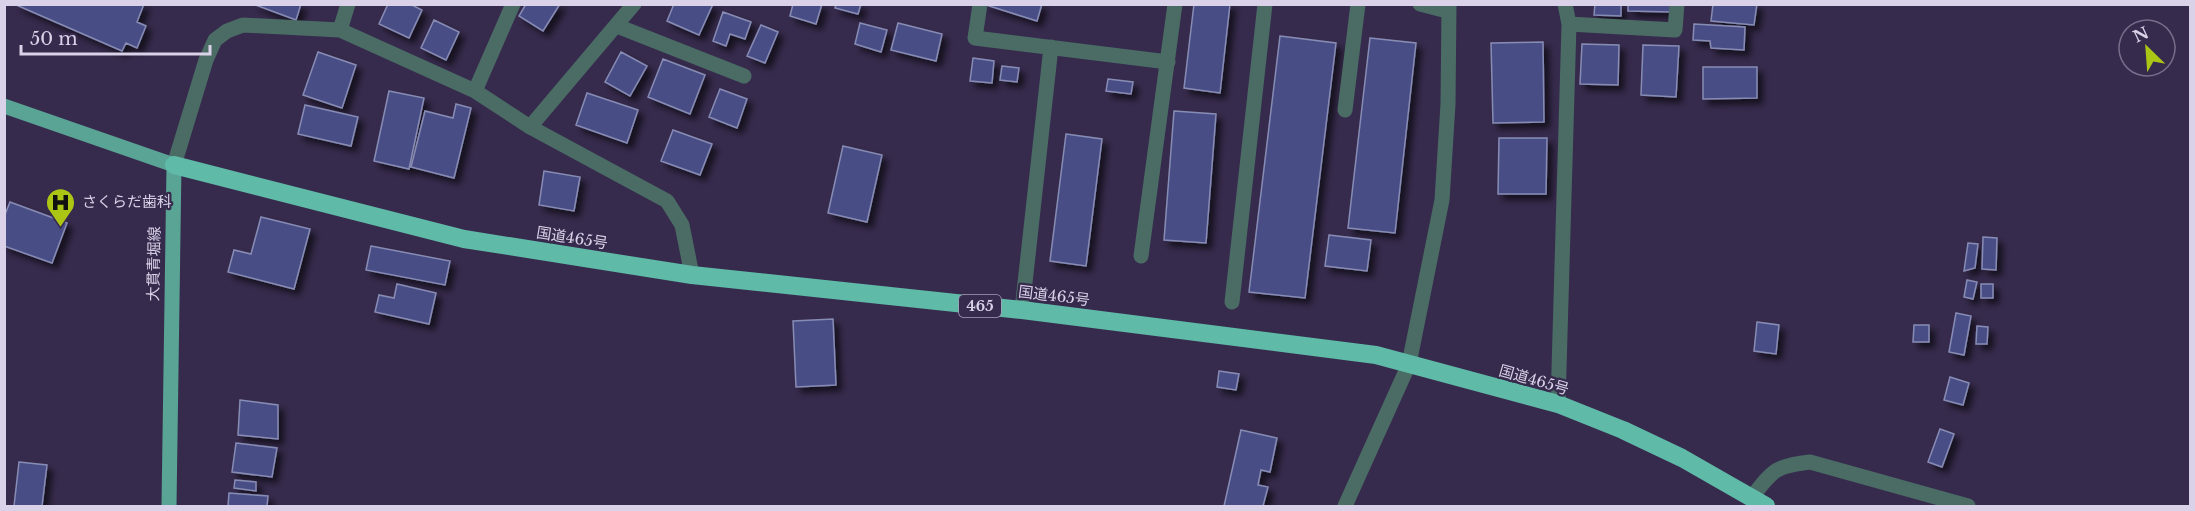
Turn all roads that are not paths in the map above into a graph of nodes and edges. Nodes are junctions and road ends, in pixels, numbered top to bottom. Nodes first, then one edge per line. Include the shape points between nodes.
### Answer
1 (348, 4) edge
2 (513, 4) edge
3 (634, 4) edge
4 (980, 4) edge
5 (1175, 4) edge
6 (1265, 4) edge
7 (1358, 4) edge
8 (1420, 4) edge
9 (1566, 4) edge
10 (1677, 4) edge
11 (1448, 8) edge
12 (1569, 24) junction
13 (617, 26) junction
14 (340, 30) junction
15 (1051, 47) junction
16 (1168, 62) junction
17 (744, 76) dead end
18 (475, 91) junction
19 (4, 106) edge
20 (1345, 110) dead end
21 (530, 127) junction
22 (174, 165) junction
23 (1141, 256) dead end
24 (692, 274) junction
25 (1232, 303) dead end
26 (1022, 310) junction
27 (1409, 364) junction
28 (1558, 404) junction
29 (1759, 502) edge
30 (169, 507) edge
31 (1345, 507) edge
32 (1968, 507) edge

1 - 14 street
2 - 18 street
3 - 13 street
4 - 15 street via 975,38
5 - 16 street
6 - 25 street
7 - 20 street
8 - 11 street
9 - 12 street
10 - 12 street via 1675,30
11 - 27 street via 1442,200
12 - 28 street
13 - 17 street
13 - 21 street
14 - 18 street
14 - 22 street via 243,25 226,31 215,40 206,60
15 - 16 street
15 - 26 street
16 - 23 street
18 - 21 street
19 - 22 main road
21 - 24 street via 668,201 682,225
22 - 24 highway, 国道465号 / 465 via 464,239
22 - 30 main road, 大貫青堀線
24 - 26 highway, 国道465号 / 465
26 - 27 highway, 国道465号 / 465 via 1376,355
27 - 28 highway, 国道465号 / 465
27 - 31 street
28 - 29 highway, 国道465号 / 465 via 1633,435
29 - 32 street via 1773,470 1810,462

